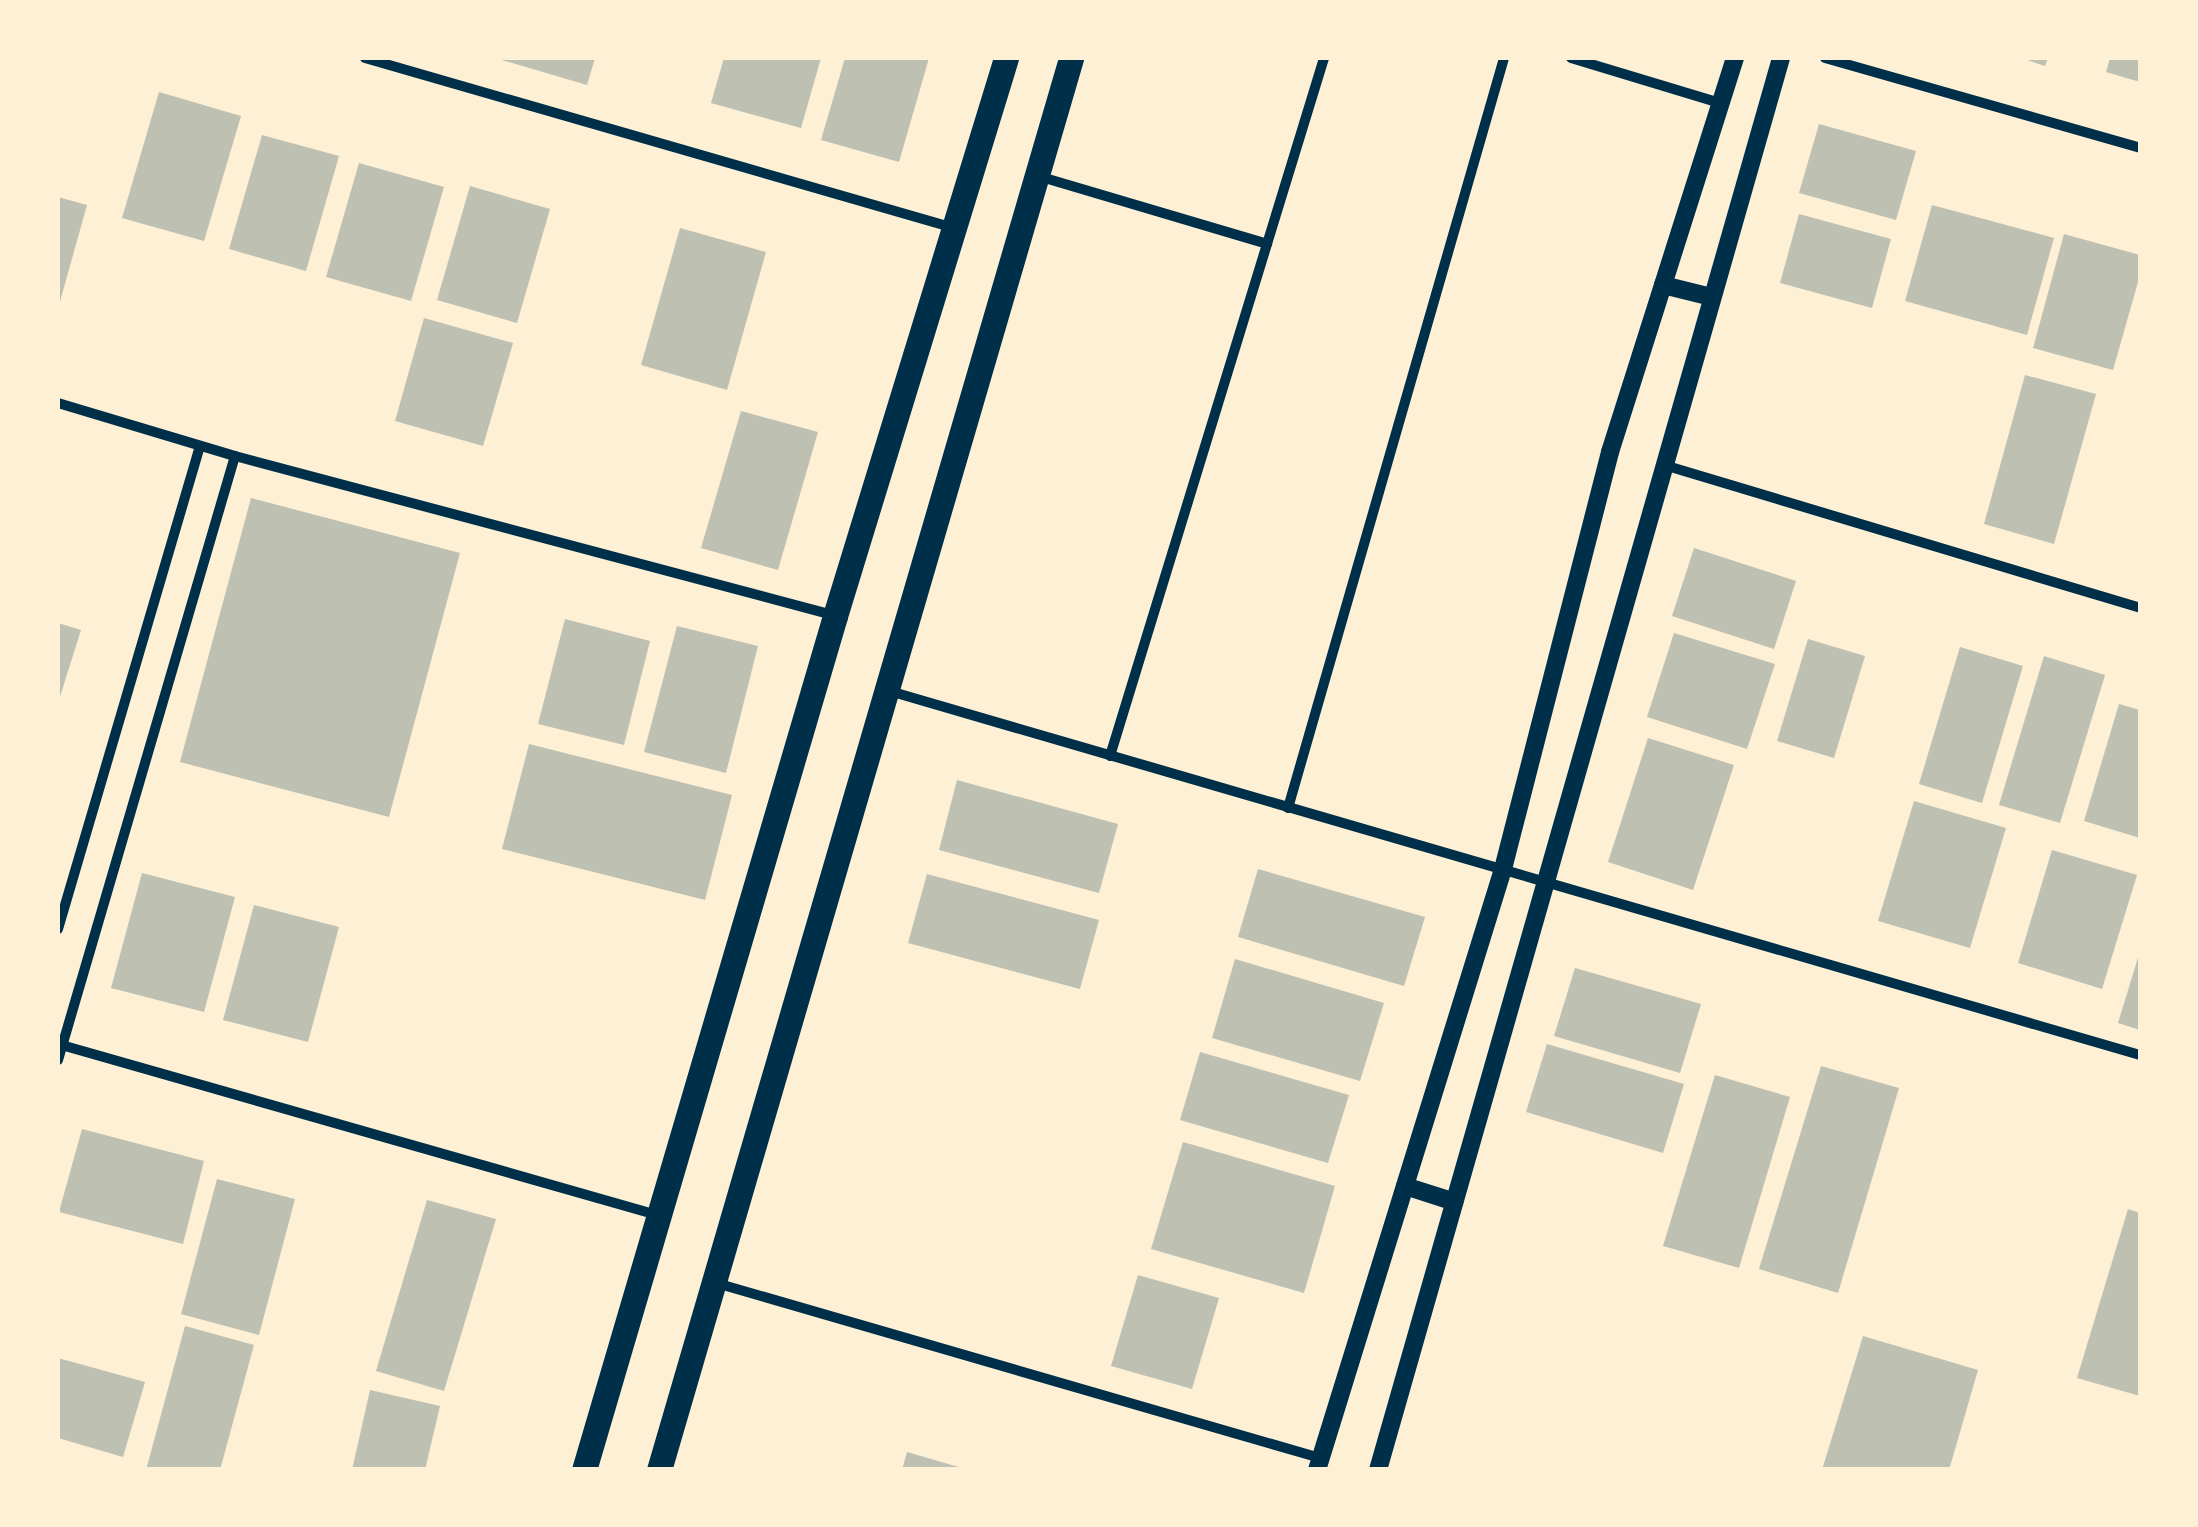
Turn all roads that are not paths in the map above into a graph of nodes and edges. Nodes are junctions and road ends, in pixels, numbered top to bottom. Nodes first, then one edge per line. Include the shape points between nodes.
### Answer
1 (365, 58) edge
2 (1006, 58) edge
3 (1072, 58) edge
4 (1324, 58) edge
5 (1504, 58) edge
6 (1571, 58) edge
7 (1735, 58) edge
8 (1781, 58) edge
9 (1825, 58) edge
10 (1720, 102) junction
11 (2140, 148) edge
12 (1036, 175) junction
13 (954, 228) junction
14 (1267, 244) junction
15 (1663, 284) junction
16 (1711, 297) junction
17 (58, 402) edge
18 (200, 446) junction
19 (236, 456) junction
20 (1663, 464) junction
21 (2140, 608) edge
22 (836, 616) junction
23 (884, 690) junction
24 (1110, 756) junction
25 (1288, 808) junction
26 (1502, 870) junction
27 (1547, 883) junction
28 (58, 929) edge
29 (60, 1044) edge
30 (2140, 1055) edge
31 (58, 1060) edge
32 (1405, 1186) junction
33 (1455, 1202) junction
34 (660, 1216) junction
35 (711, 1282) junction
36 (1318, 1464) edge
37 (584, 1470) edge
38 (659, 1470) edge
39 (1378, 1470) edge

1 - 13 street
2 - 13 main road
3 - 12 main road
4 - 14 street
5 - 25 street
6 - 10 street
7 - 10 street
8 - 16 street
9 - 11 street
10 - 15 street
12 - 14 street
12 - 23 main road
13 - 22 main road
14 - 24 street
15 - 16 street
15 - 26 street via 1610,452
16 - 20 street
17 - 18 street
18 - 19 street
18 - 28 street
19 - 22 street
19 - 29 street
20 - 21 street
20 - 27 street
22 - 34 main road
23 - 24 street
23 - 35 main road
24 - 25 street
25 - 26 street
26 - 27 street
26 - 32 street
27 - 30 street
27 - 33 street
29 - 31 street
29 - 34 street
32 - 33 street
32 - 36 street
33 - 39 street
34 - 37 main road
35 - 36 street
35 - 38 main road

